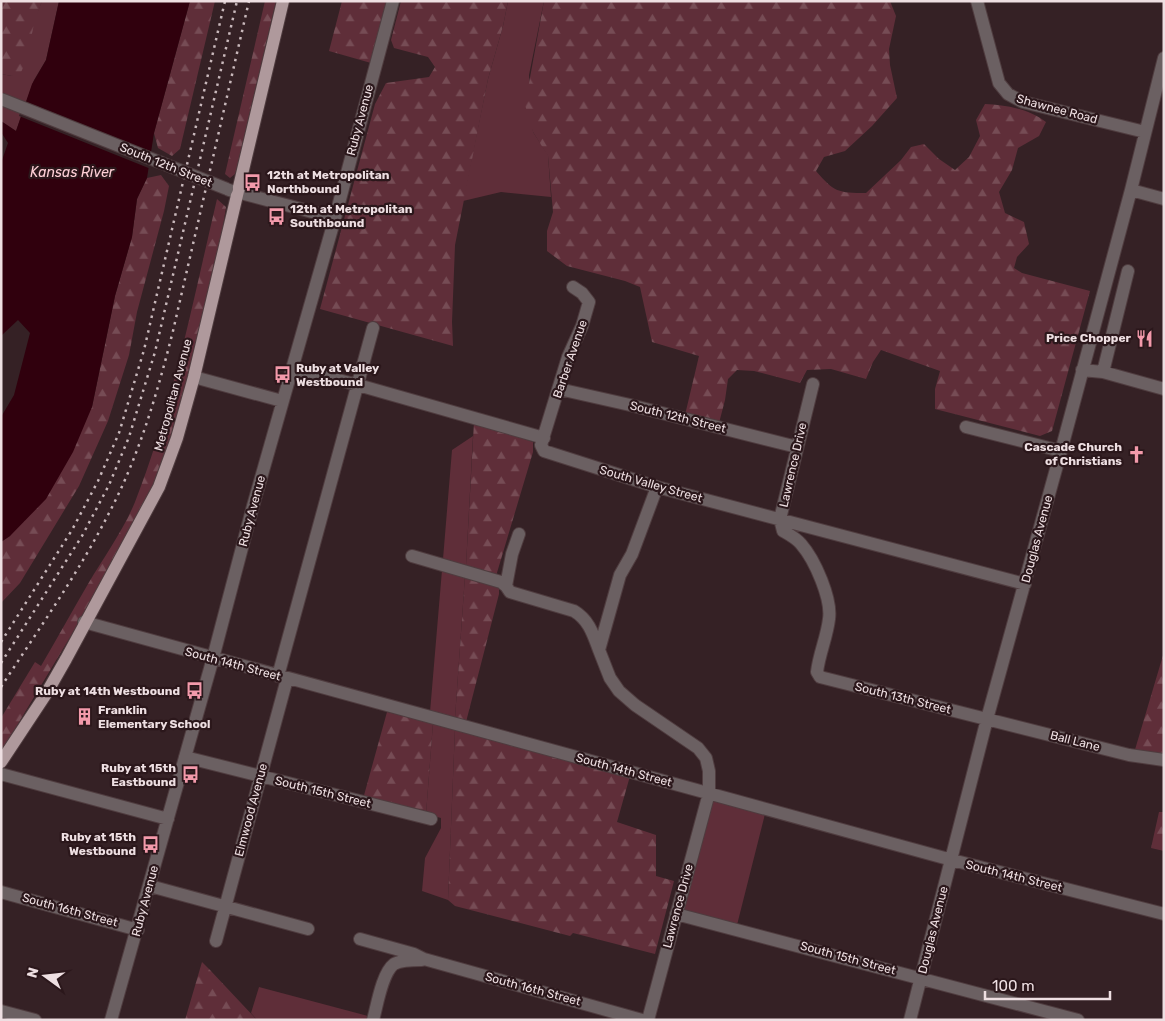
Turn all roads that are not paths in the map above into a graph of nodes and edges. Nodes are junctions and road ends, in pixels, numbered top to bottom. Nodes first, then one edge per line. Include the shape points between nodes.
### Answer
1 (283, 1) edge
2 (393, 1) edge
3 (977, 1) edge
4 (1164, 58) edge
5 (1, 99) edge
6 (1145, 132) junction
7 (1131, 190) junction
8 (233, 191) junction
9 (1164, 199) edge
10 (335, 218) junction
11 (1128, 271) dead end
12 (573, 286) dead end
13 (373, 328) dead end
14 (292, 368) junction
15 (1082, 370) junction
16 (1103, 372) junction
17 (194, 378) junction
18 (813, 384) dead end
19 (358, 385) junction
20 (559, 389) junction
21 (1164, 389) edge
22 (282, 401) junction
23 (966, 427) dead end
24 (544, 438) junction
25 (797, 447) junction
26 (1061, 451) junction
27 (658, 487) junction
28 (780, 519) junction
29 (519, 534) dead end
30 (412, 556) dead end
31 (1025, 584) junction
32 (506, 586) junction
33 (84, 622) junction
34 (599, 650) junction
35 (213, 658) junction
36 (282, 677) junction
37 (820, 678) joint
38 (987, 719) junction
39 (185, 757) junction
40 (1164, 760) edge
41 (1, 762) edge
42 (1, 774) edge
43 (260, 777) junction
44 (709, 793) junction
45 (168, 818) junction
46 (432, 819) dead end
47 (952, 860) junction
48 (150, 886) junction
49 (1, 892) edge
50 (225, 906) junction
51 (676, 914) junction
52 (1164, 914) edge
53 (308, 929) dead end
54 (138, 930) junction
55 (360, 939) dead end
56 (216, 941) dead end
57 (424, 959) junction
58 (921, 978) junction
59 (1, 1011) edge
60 (35, 1020) edge
61 (112, 1020) edge
62 (372, 1020) edge
63 (642, 1020) edge
64 (648, 1020) edge
65 (910, 1020) edge
66 (1078, 1020) edge

1 - 8 main road, Metropolitan Avenue
2 - 10 street, Ruby Avenue
3 - 6 street, Shawnee Road via 997,76 1008,94 1023,102
4 - 6 street, Douglas Avenue
5 - 8 street, South 12th Street, bridge
6 - 7 street, Douglas Avenue
7 - 9 street
7 - 15 street, Douglas Avenue
8 - 10 street, South 12th Street
8 - 17 main road, Metropolitan Avenue
10 - 14 street, Ruby Avenue
11 - 16 street
12 - 20 street, Barber Avenue via 589,302
13 - 19 street
14 - 19 street
14 - 22 street, Ruby Avenue
15 - 16 street
15 - 26 street, Douglas Avenue
16 - 21 street
17 - 22 street
17 - 33 main road, Metropolitan Avenue via 159,487
18 - 25 street, Lawrence Drive
19 - 24 street
19 - 36 street, Elmwood Avenue
20 - 24 street, Barber Avenue
20 - 25 street, South 12th Street
22 - 35 street, Ruby Avenue
23 - 26 street
24 - 27 street, South Valley Street via 541,446 546,452
25 - 28 street, Lawrence Drive
26 - 31 street, Douglas Avenue
27 - 28 street, South Valley Street
27 - 34 street via 632,554 620,575
28 - 31 street, South Valley Street
28 - 37 street, Lawrence Drive via 783,531 798,541 812,560 828,600 829,617 817,672
29 - 32 street
30 - 32 street
31 - 38 street, Douglas Avenue
32 - 34 street via 510,592 582,616
33 - 35 street, South 14th Street
33 - 41 main road, Metropolitan Avenue via 46,694
34 - 44 street, Lawrence Drive via 610,678 620,691 634,705 698,748 706,758
35 - 36 street, South 14th Street
35 - 39 street, Ruby Avenue
36 - 43 street, Elmwood Avenue
36 - 44 street, South 14th Street
37 - 38 street, South 13th Street
38 - 40 street, Ball Lane via 1130,755
38 - 47 street, Douglas Avenue
39 - 43 street, South 15th Street
39 - 45 street, Ruby Avenue
42 - 45 street
43 - 46 street, South 15th Street
43 - 50 street, Elmwood Avenue
44 - 47 street, South 14th Street
44 - 51 street, Lawrence Drive
45 - 48 street, Ruby Avenue
47 - 52 street, South 14th Street
47 - 58 street, Douglas Avenue
48 - 50 street
48 - 54 street, Ruby Avenue
49 - 54 street, South 16th Street
50 - 53 street
50 - 56 street, Elmwood Avenue
51 - 58 street, South 15th Street
51 - 64 street, Lawrence Drive
54 - 61 street, Ruby Avenue
55 - 57 street, South 16th Street
57 - 62 street via 402,961 390,968
57 - 63 street, South 16th Street
58 - 65 street, Douglas Avenue
58 - 66 street, South 15th Street
59 - 60 street

